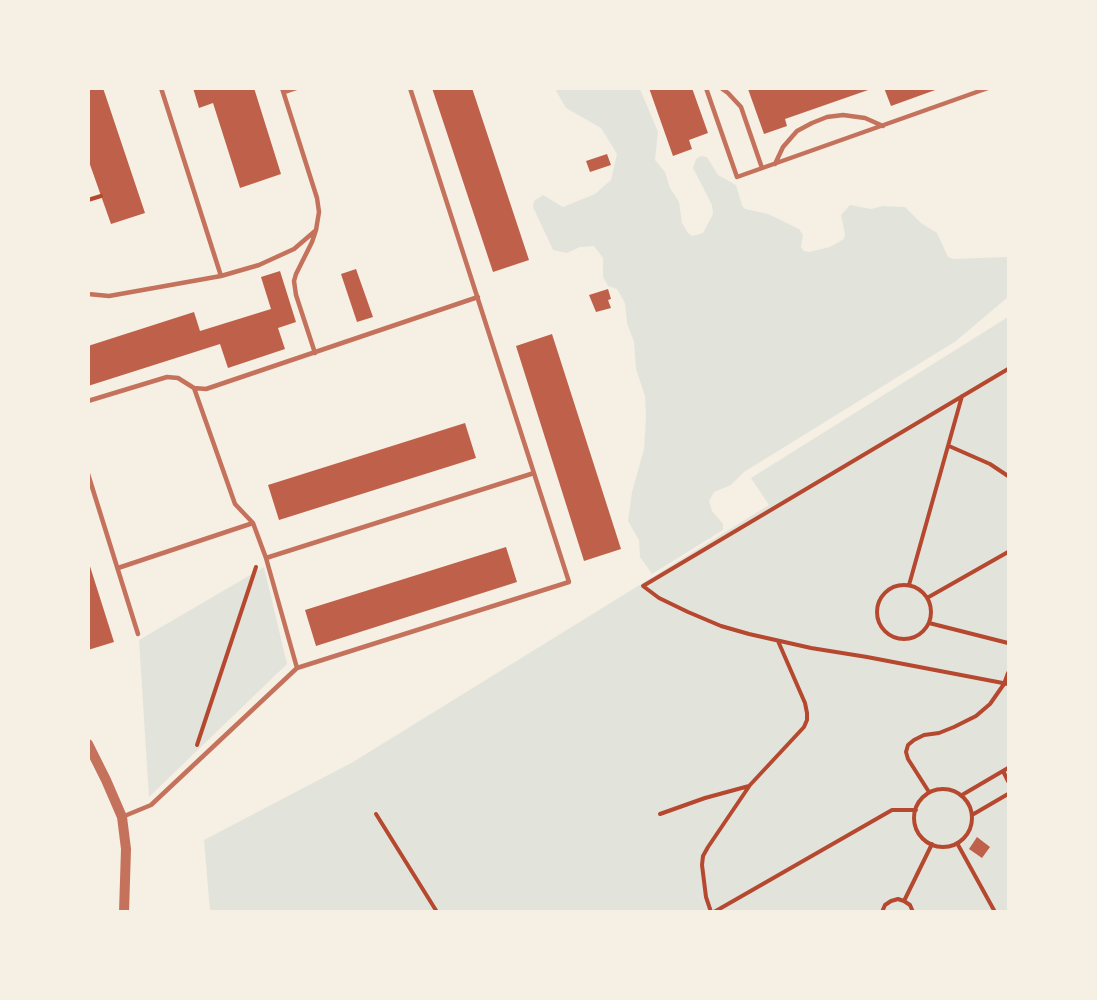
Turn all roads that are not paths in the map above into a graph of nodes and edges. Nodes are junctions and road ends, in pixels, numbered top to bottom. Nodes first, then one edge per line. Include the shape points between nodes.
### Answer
1 (161, 88) edge
2 (296, 88) edge
3 (410, 88) edge
4 (706, 88) edge
5 (721, 88) edge
6 (988, 88) edge
7 (283, 90) edge
8 (883, 126) junction
9 (775, 164) junction
10 (762, 168) junction
11 (316, 230) junction
12 (221, 276) junction
13 (88, 294) edge
14 (478, 297) junction
15 (315, 352) junction
16 (194, 388) junction
17 (88, 401) edge
18 (534, 473) junction
19 (88, 474) edge
20 (253, 523) junction
21 (266, 558) junction
22 (118, 568) junction
23 (138, 634) dead end
24 (297, 668) junction
25 (88, 744) edge
26 (122, 818) junction
27 (124, 912) edge

1 - 12 lane
2 - 7 lane
3 - 14 lane
4 - 10 lane via 737,177
5 - 10 lane via 741,107
6 - 8 lane
7 - 11 lane via 317,198
8 - 9 lane
8 - 9 lane via 854,116 827,117 798,131 783,147
9 - 10 lane
11 - 12 lane via 294,249 260,265
11 - 15 lane via 294,281
12 - 13 lane via 109,296
14 - 15 lane
14 - 18 lane
15 - 16 lane via 214,387
16 - 17 lane via 168,377
16 - 20 lane via 235,504
18 - 21 lane
18 - 24 lane via 569,582
19 - 22 lane
20 - 21 lane
20 - 22 lane
21 - 24 lane
22 - 23 lane
24 - 26 lane via 151,805
25 - 26 street
26 - 27 street via 126,849

